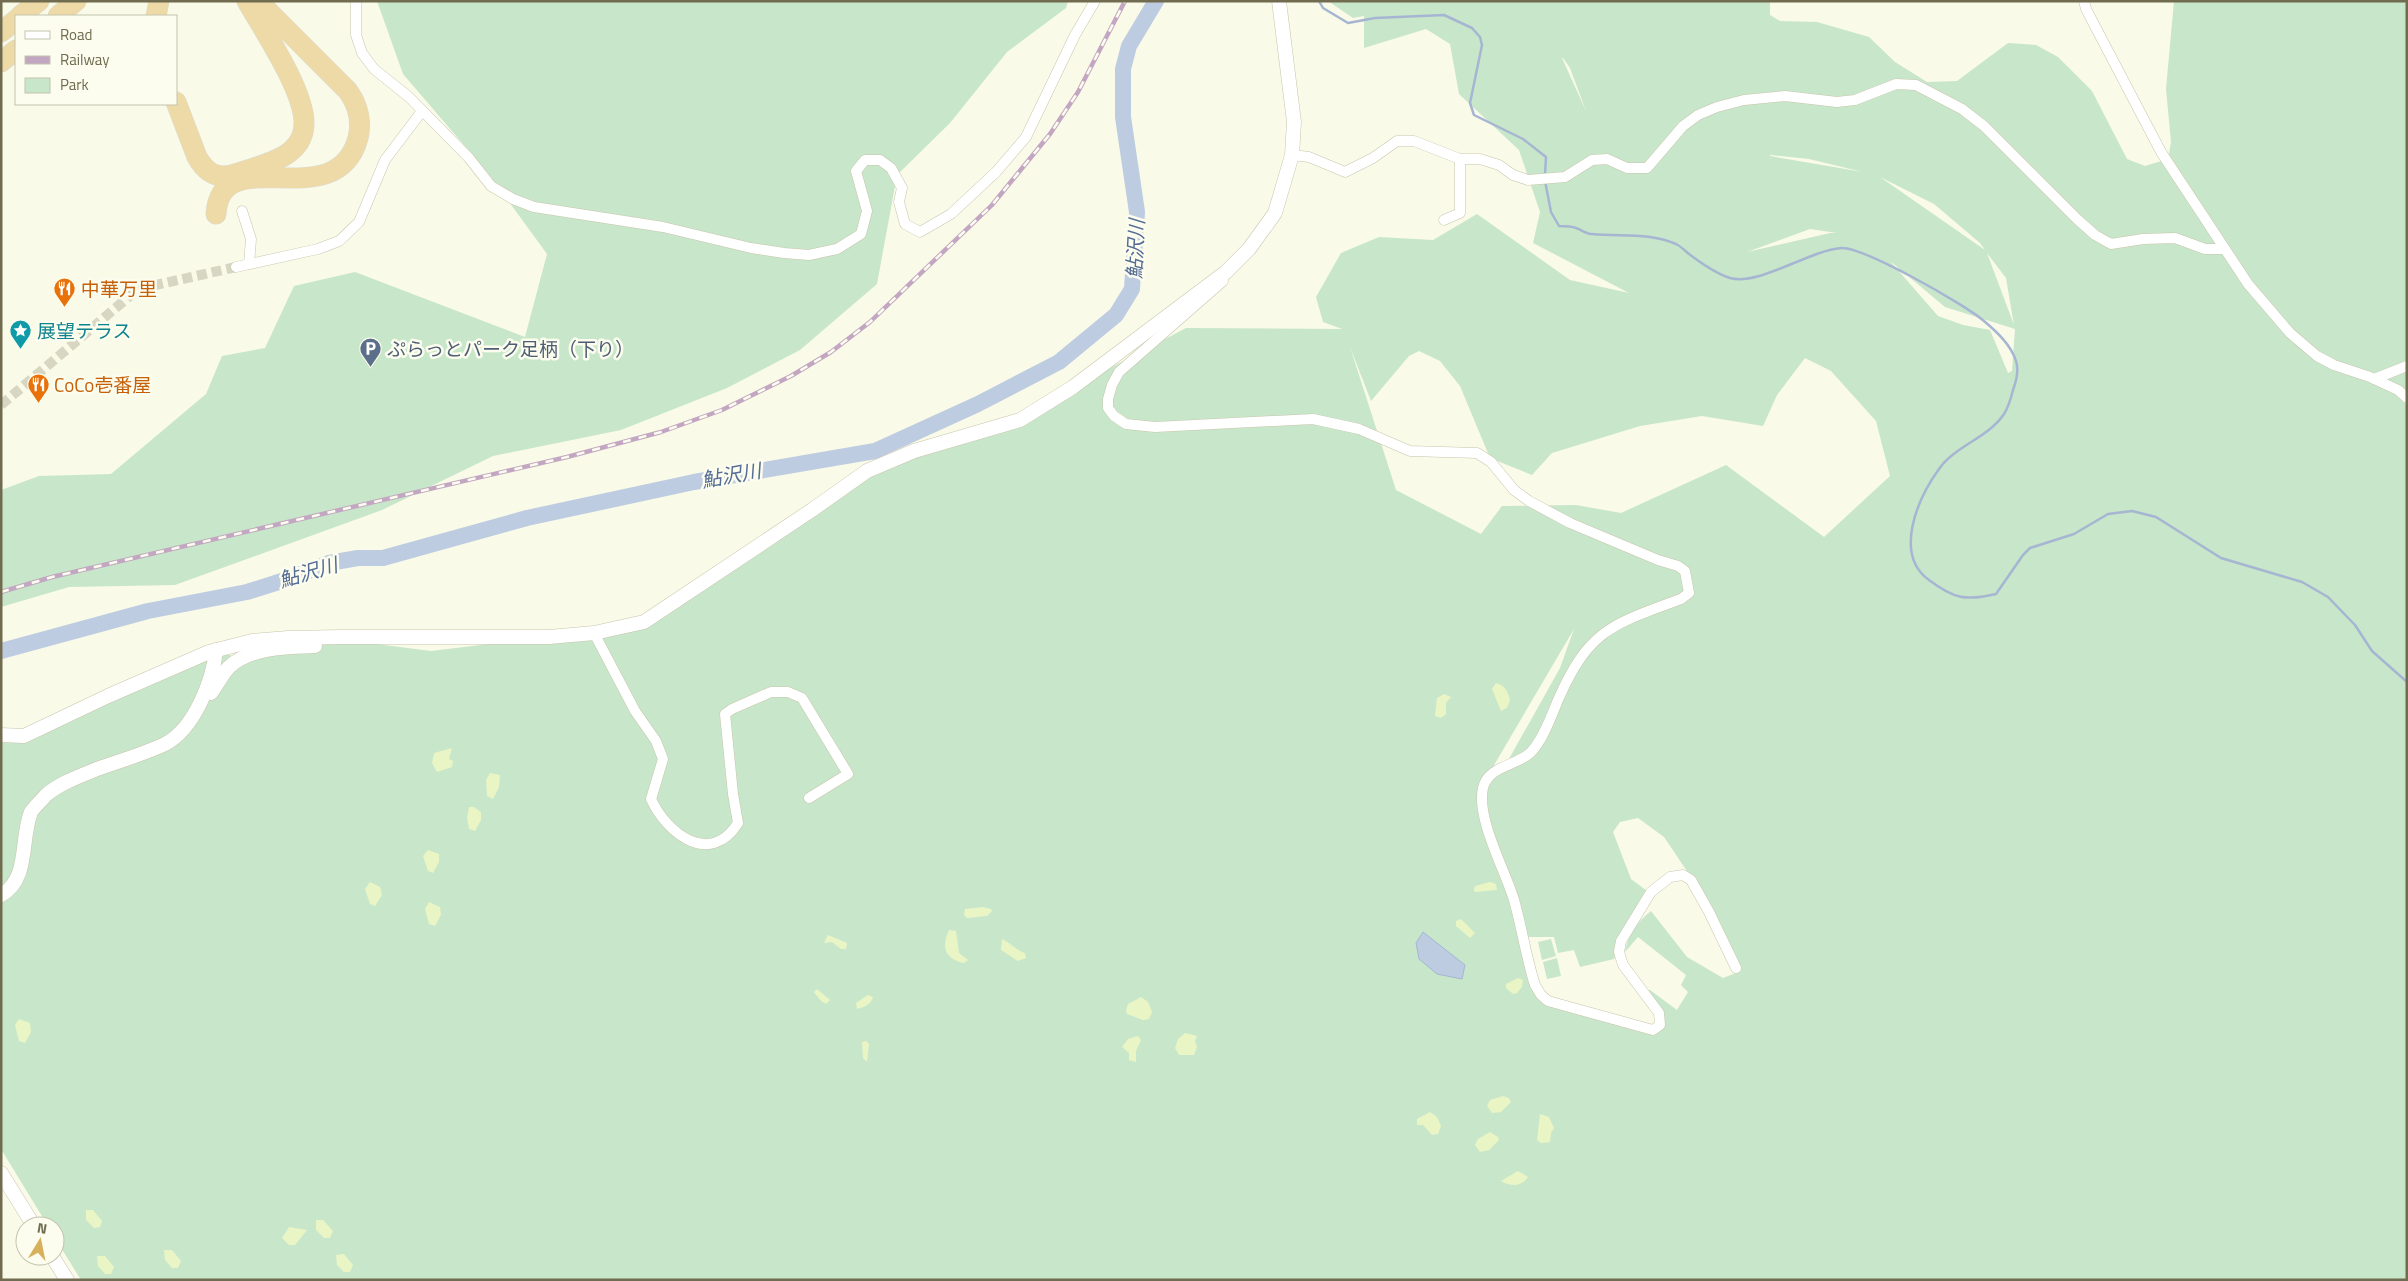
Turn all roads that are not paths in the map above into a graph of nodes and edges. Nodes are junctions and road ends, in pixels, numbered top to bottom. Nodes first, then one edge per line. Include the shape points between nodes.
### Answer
1 (39, 1) edge
2 (76, 1) edge
3 (159, 1) edge
4 (247, 1) edge
5 (258, 1) edge
6 (356, 1) edge
7 (1095, 1) edge
8 (1278, 1) edge
9 (2084, 1) edge
10 (21, 15) edge
11 (59, 15) edge
12 (156, 15) edge
13 (15, 21) edge
14 (1, 32) edge
15 (15, 51) edge
16 (1, 62) edge
17 (177, 105) edge
18 (422, 111) junction
19 (1292, 155) junction
20 (1460, 159) junction
21 (242, 211) dead end
22 (216, 214) dead end
23 (1444, 220) dead end
24 (1248, 249) junction
25 (2224, 249) junction
26 (249, 264) junction
27 (236, 267) tunnel mouth
28 (2407, 366) edge
29 (2374, 379) junction
30 (2407, 398) edge
31 (594, 633) junction
32 (342, 637) junction
33 (216, 650) junction
34 (199, 705) junction
35 (1, 735) edge
36 (808, 798) dead end
37 (1, 895) edge
38 (1736, 968) dead end
39 (1, 1173) edge
40 (28, 1216) edge
41 (58, 1266) edge
42 (67, 1280) edge

1 - 10 highway
2 - 11 highway
3 - 12 highway
4 - 17 highway via 287,73 299,102 304,130 298,144 280,158 225,177 213,174 201,165
5 - 22 highway via 348,91 358,108 358,137 343,162 326,174 305,179 259,176 232,184 219,196
6 - 18 street via 356,35 362,53 374,69
7 - 18 street via 1075,34 1026,137 996,172 951,214 920,232 905,224 900,202 902,188 892,168 880,160 865,160 856,172 867,211 861,234 838,249 809,255 751,248 663,227 534,207 491,186 469,158
8 - 19 street via 1294,122
9 - 25 street via 2161,152
13 - 14 highway
15 - 16 highway
18 - 26 street via 385,160 359,222 339,241 318,249
19 - 20 street via 1309,157 1345,172 1398,141 1414,140
19 - 24 street via 1275,213
20 - 23 street via 1460,213
20 - 25 street via 1480,159 1528,180 1565,177 1592,160 1607,160 1627,168 1647,168 1683,126 1698,115 1744,100 1785,96 1836,102 1855,100 1896,84 1916,85 1962,109 1984,126 2077,220 2111,244 2175,238 2205,249
21 - 26 street via 251,239
24 - 31 street via 1226,272 1170,315 1073,387 1020,420 914,451 867,471 644,622
24 - 38 street via 1230,275 1119,372 1112,385 1108,408 1126,424 1138,427 1313,419 1359,429 1410,451 1477,453 1491,462 1514,490 1529,501 1570,523 1685,571 1689,593 1681,599 1628,618 1598,636 1587,647 1547,726 1530,752 1486,778 1482,807 1514,900 1535,985 1548,1001 1653,1030 1660,1025 1659,1013 1624,965 1619,952 1621,942 1651,892 1670,877 1683,875 1691,880
25 - 29 street via 2248,284 2290,333 2316,356 2334,366
26 - 27 street
28 - 29 street
29 - 30 street
31 - 32 street via 499,638
31 - 36 street via 635,711 656,741 663,759 651,799 656,811 675,833 699,845 717,842 732,832 738,823 732,794 725,714 771,692 788,692 802,698 848,774
32 - 33 street via 268,640
32 - 34 street via 332,645 268,650 245,657 227,669
33 - 34 street via 214,668
33 - 35 street via 24,736
34 - 37 street via 191,719 166,743 75,778 48,794 31,812 18,878 11,889
39 - 40 street
41 - 42 street

